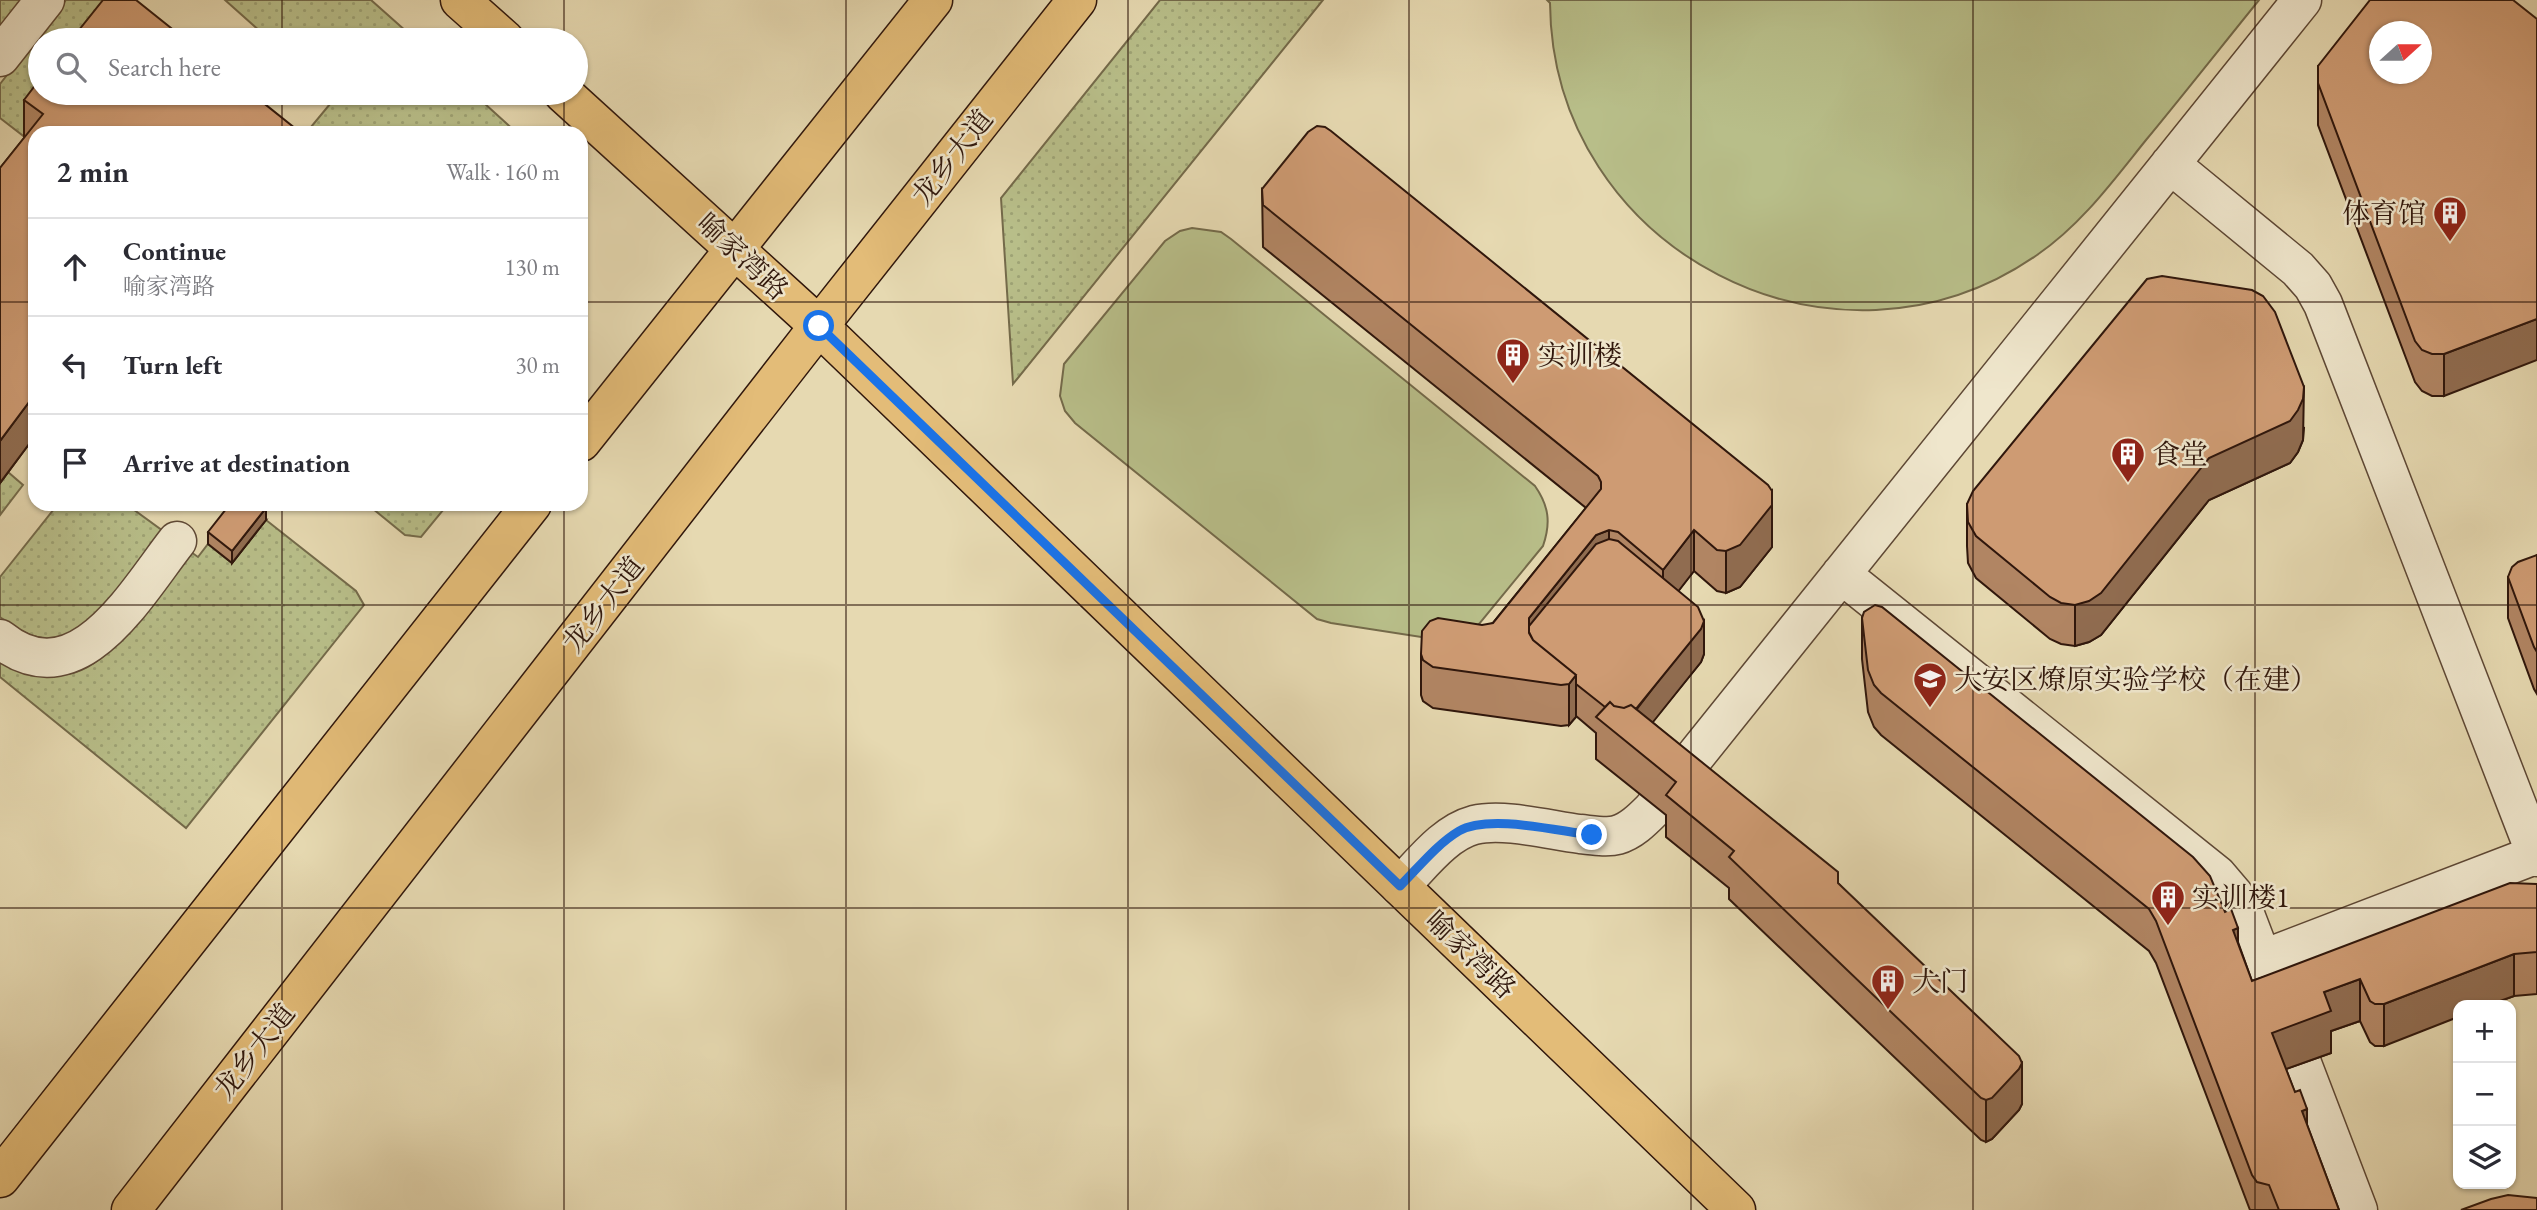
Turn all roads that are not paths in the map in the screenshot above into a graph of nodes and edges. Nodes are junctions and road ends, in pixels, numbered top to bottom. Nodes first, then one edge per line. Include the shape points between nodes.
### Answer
1 (45, 0) edge
2 (460, 0) edge
3 (933, 0) edge
4 (1077, 0) edge
5 (2302, 0) edge
6 (492, 28) edge
7 (0, 57) edge
8 (576, 105) edge
9 (2170, 164) junction
10 (735, 247) junction
11 (819, 326) junction
12 (588, 433) edge
13 (526, 511) edge
14 (177, 541) dead end
15 (1841, 574) junction
16 (0, 639) edge
17 (2536, 856) edge
18 (1400, 886) junction
19 (2262, 960) junction
20 (0, 1178) edge
21 (131, 1210) edge
22 (1736, 1210) edge
23 (2358, 1210) edge

1 - 7 lane
2 - 6 main road
3 - 10 main road
4 - 11 main road, 龙乡大道
5 - 9 lane
8 - 10 main road, 喻家湾路
9 - 15 lane
9 - 17 lane via 2298,269 2323,304
10 - 11 main road, 喻家湾路
10 - 12 main road
11 - 18 main road, 喻家湾路
11 - 21 main road, 龙乡大道
13 - 20 main road
14 - 16 lane via 106,631 87,646 64,657 38,658
15 - 18 lane via 1636,825 1616,835 1496,823 1474,825 1445,842
15 - 19 lane via 2217,875 2246,916
17 - 19 lane
18 - 22 main road, 喻家湾路
19 - 23 lane

